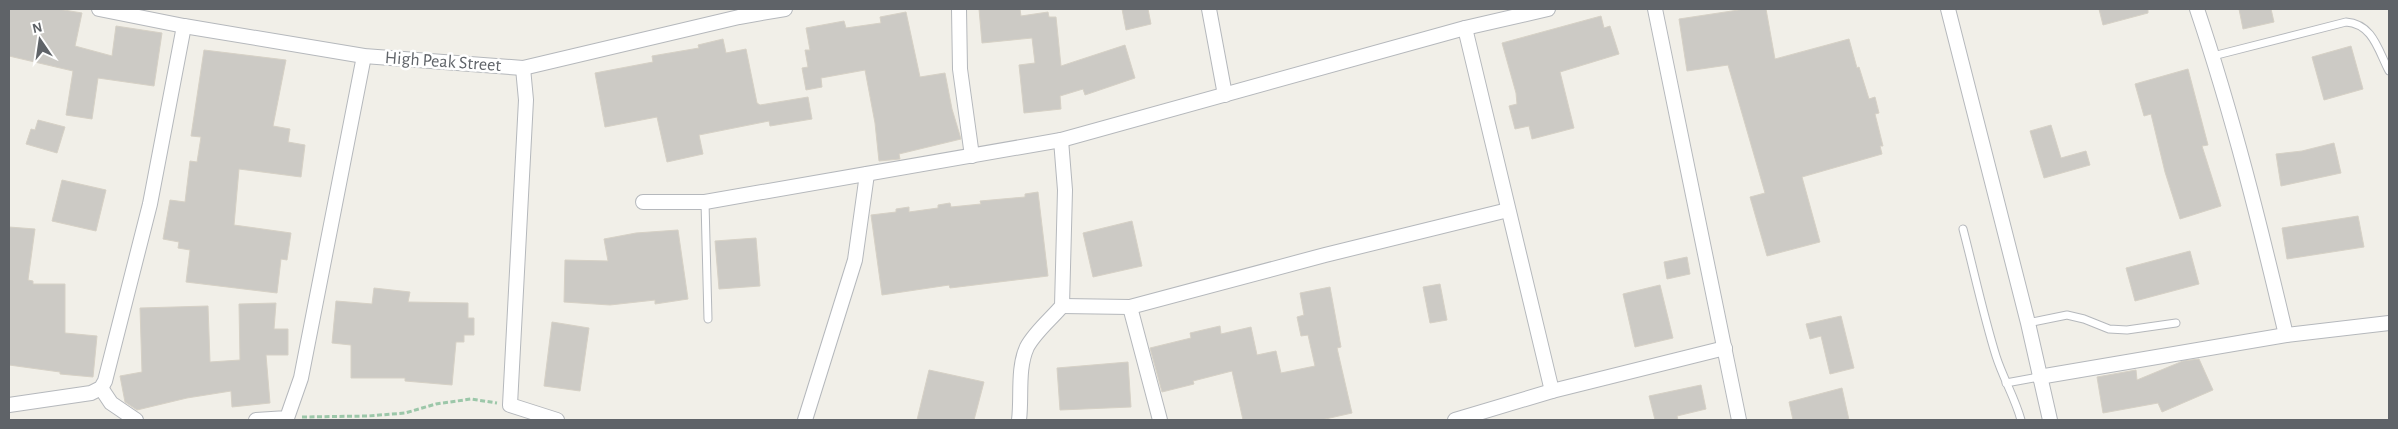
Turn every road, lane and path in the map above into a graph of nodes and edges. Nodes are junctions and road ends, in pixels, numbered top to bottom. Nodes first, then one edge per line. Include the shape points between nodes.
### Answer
1 (98, 9) edge
2 (785, 9) edge
3 (959, 9) edge
4 (1210, 9) edge
5 (1548, 9) edge
6 (1655, 9) edge
7 (1948, 9) edge
8 (2197, 9) edge
9 (184, 26) junction
10 (1464, 28) junction
11 (364, 56) junction
12 (2213, 56) junction
13 (524, 68) junction
14 (2389, 71) edge
15 (1225, 95) junction
16 (1060, 140) junction
17 (972, 156) junction
18 (867, 174) junction
19 (643, 202) dead end
20 (705, 202) junction
21 (1508, 210) junction
22 (1963, 229) dead end
23 (1062, 306) junction
24 (1130, 307) junction
25 (708, 318) dead end
26 (2028, 322) junction
27 (2176, 323) dead end
28 (2389, 323) edge
29 (2286, 335) junction
30 (1725, 348) junction
31 (2039, 377) junction
32 (2006, 383) junction
33 (102, 388) junction
34 (1552, 391) junction
35 (9, 405) edge
36 (510, 405) junction
37 (287, 418) junction
38 (136, 420) edge
39 (256, 420) edge
40 (557, 420) edge
41 (805, 420) edge
42 (1019, 420) edge
43 (1160, 420) edge
44 (1454, 420) edge
45 (1739, 420) edge
46 (2021, 420) edge
47 (2050, 420) edge

1 - 9 street, High Peak Street
2 - 13 street, High Peak Street
3 - 17 street via 960,69
4 - 15 street
5 - 10 street
6 - 30 street
7 - 26 street
8 - 12 street
9 - 11 street, High Peak Street
9 - 33 street via 150,204
10 - 15 street
10 - 21 street
11 - 13 street, High Peak Street
11 - 37 street via 302,378
12 - 14 lane via 2346,22 2366,28
12 - 29 street via 2252,194
13 - 36 street via 526,100
15 - 16 street
16 - 17 street
16 - 23 street via 1065,190
17 - 18 street
18 - 20 street
18 - 41 street via 855,260
19 - 20 street
20 - 25 lane
21 - 24 street
21 - 34 street
22 - 32 lane
23 - 24 street
23 - 42 street via 1027,347 1022,365
24 - 43 street
26 - 27 lane via 2067,315 2109,329 2128,330
26 - 31 street
28 - 29 street
29 - 31 street
30 - 34 street
30 - 45 street
31 - 32 lane
31 - 47 street
32 - 46 lane
33 - 35 street via 91,393
33 - 38 street via 111,403
34 - 44 street
36 - 37 path via 471,399 368,416
36 - 40 street
37 - 39 street

